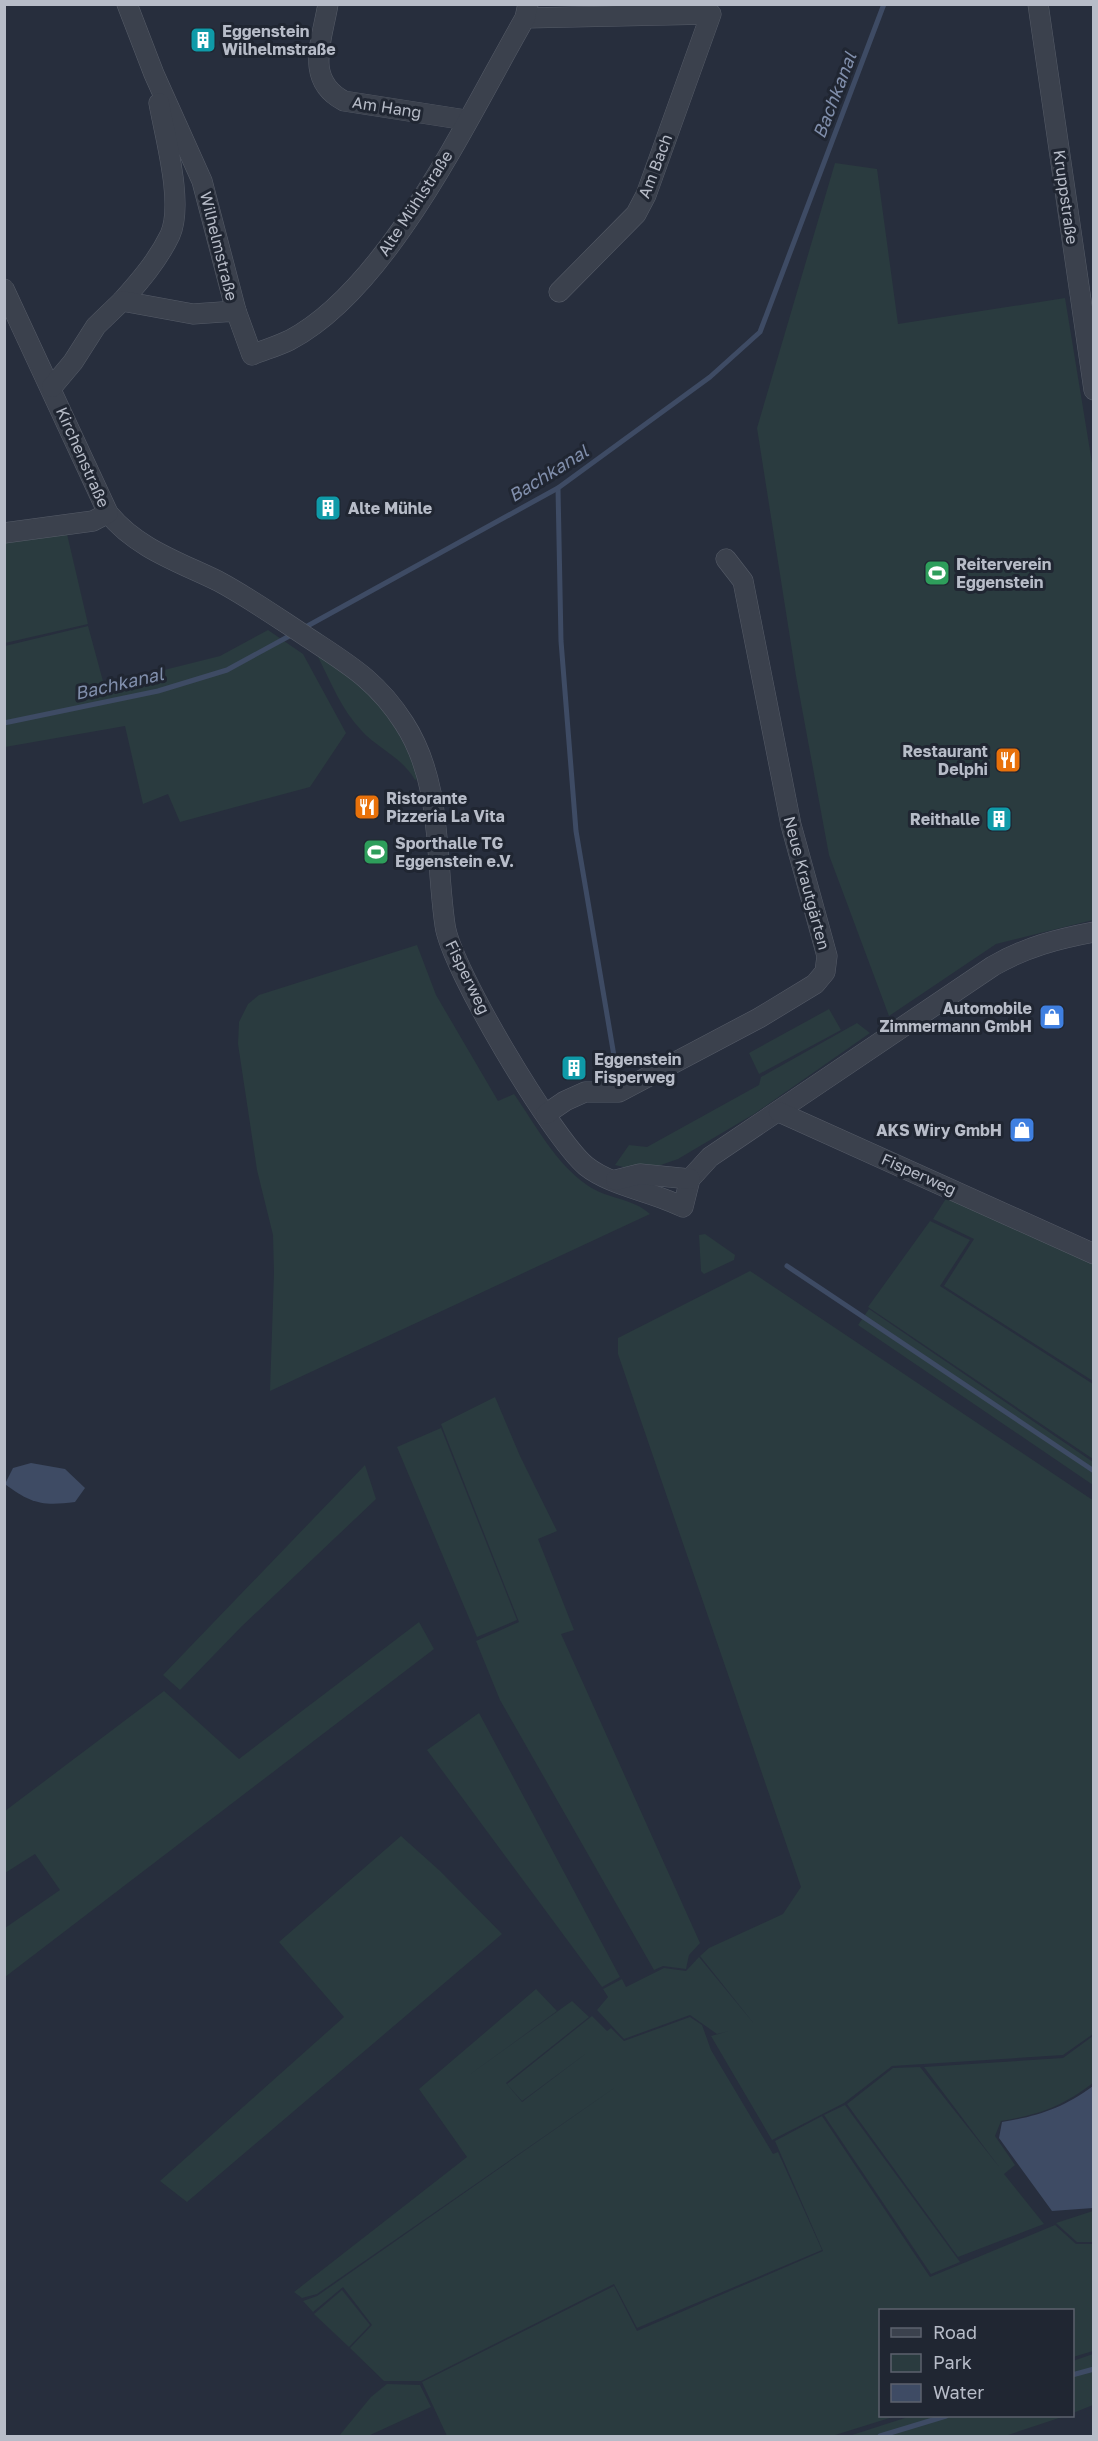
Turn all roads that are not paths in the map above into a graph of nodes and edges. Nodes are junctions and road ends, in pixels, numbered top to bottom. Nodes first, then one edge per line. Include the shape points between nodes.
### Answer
1 (127, 4) edge
2 (328, 4) edge
3 (1038, 4) edge
4 (713, 9) edge
5 (526, 11) edge
6 (154, 74) junction
7 (466, 120) junction
8 (202, 182) junction
9 (175, 192) junction
10 (4, 289) edge
11 (559, 292) dead end
12 (122, 301) junction
13 (236, 311) junction
14 (252, 355) joint
15 (52, 387) junction
16 (1094, 390) edge
17 (108, 513) junction
18 (4, 533) edge
19 (726, 559) dead end
20 (304, 635) joint
21 (1094, 932) edge
22 (546, 1113) junction
23 (779, 1113) junction
24 (690, 1179) junction
25 (616, 1180) junction
26 (1094, 1254) edge

1 - 6 street, Wilhelmstraße
2 - 7 street, Am Hang via 317,68 332,95 344,101
3 - 16 street, Kruppstraße
4 - 5 street, Am Bach
4 - 11 street, Am Bach via 636,214
5 - 7 street, Alte Mühlstraße
6 - 8 street, Wilhelmstraße
6 - 9 street, Wilhelmstraße
7 - 14 street, Alte Mühlstraße via 411,214 363,280 327,314 290,340
8 - 9 street, Wilhelmstraße
8 - 13 street, Wilhelmstraße
9 - 12 street, Wilhelmstraße via 171,232 151,268
10 - 15 street, Kirchenstraße
12 - 13 street, Wilhelmstraße via 193,314
12 - 15 street, Wilhelmstraße via 96,326
13 - 14 street, Wilhelmstraße
15 - 17 street, Kirchenstraße
17 - 18 street via 93,521
17 - 20 street, Kirchenstraße via 132,537 245,595
19 - 22 street, Neue Krautgärten via 743,581 791,825 826,956 825,972 814,984 759,1018 619,1092 585,1092
20 - 22 street, Fisperweg via 361,672 405,724 421,755 437,831 445,927 452,951 510,1057
21 - 23 street via 1019,951
22 - 25 street, Fisperweg via 586,1165
23 - 24 street, Fisperweg via 710,1157
23 - 26 street, Fisperweg
24 - 25 street via 640,1174
24 - 25 street, Fisperweg via 683,1207

